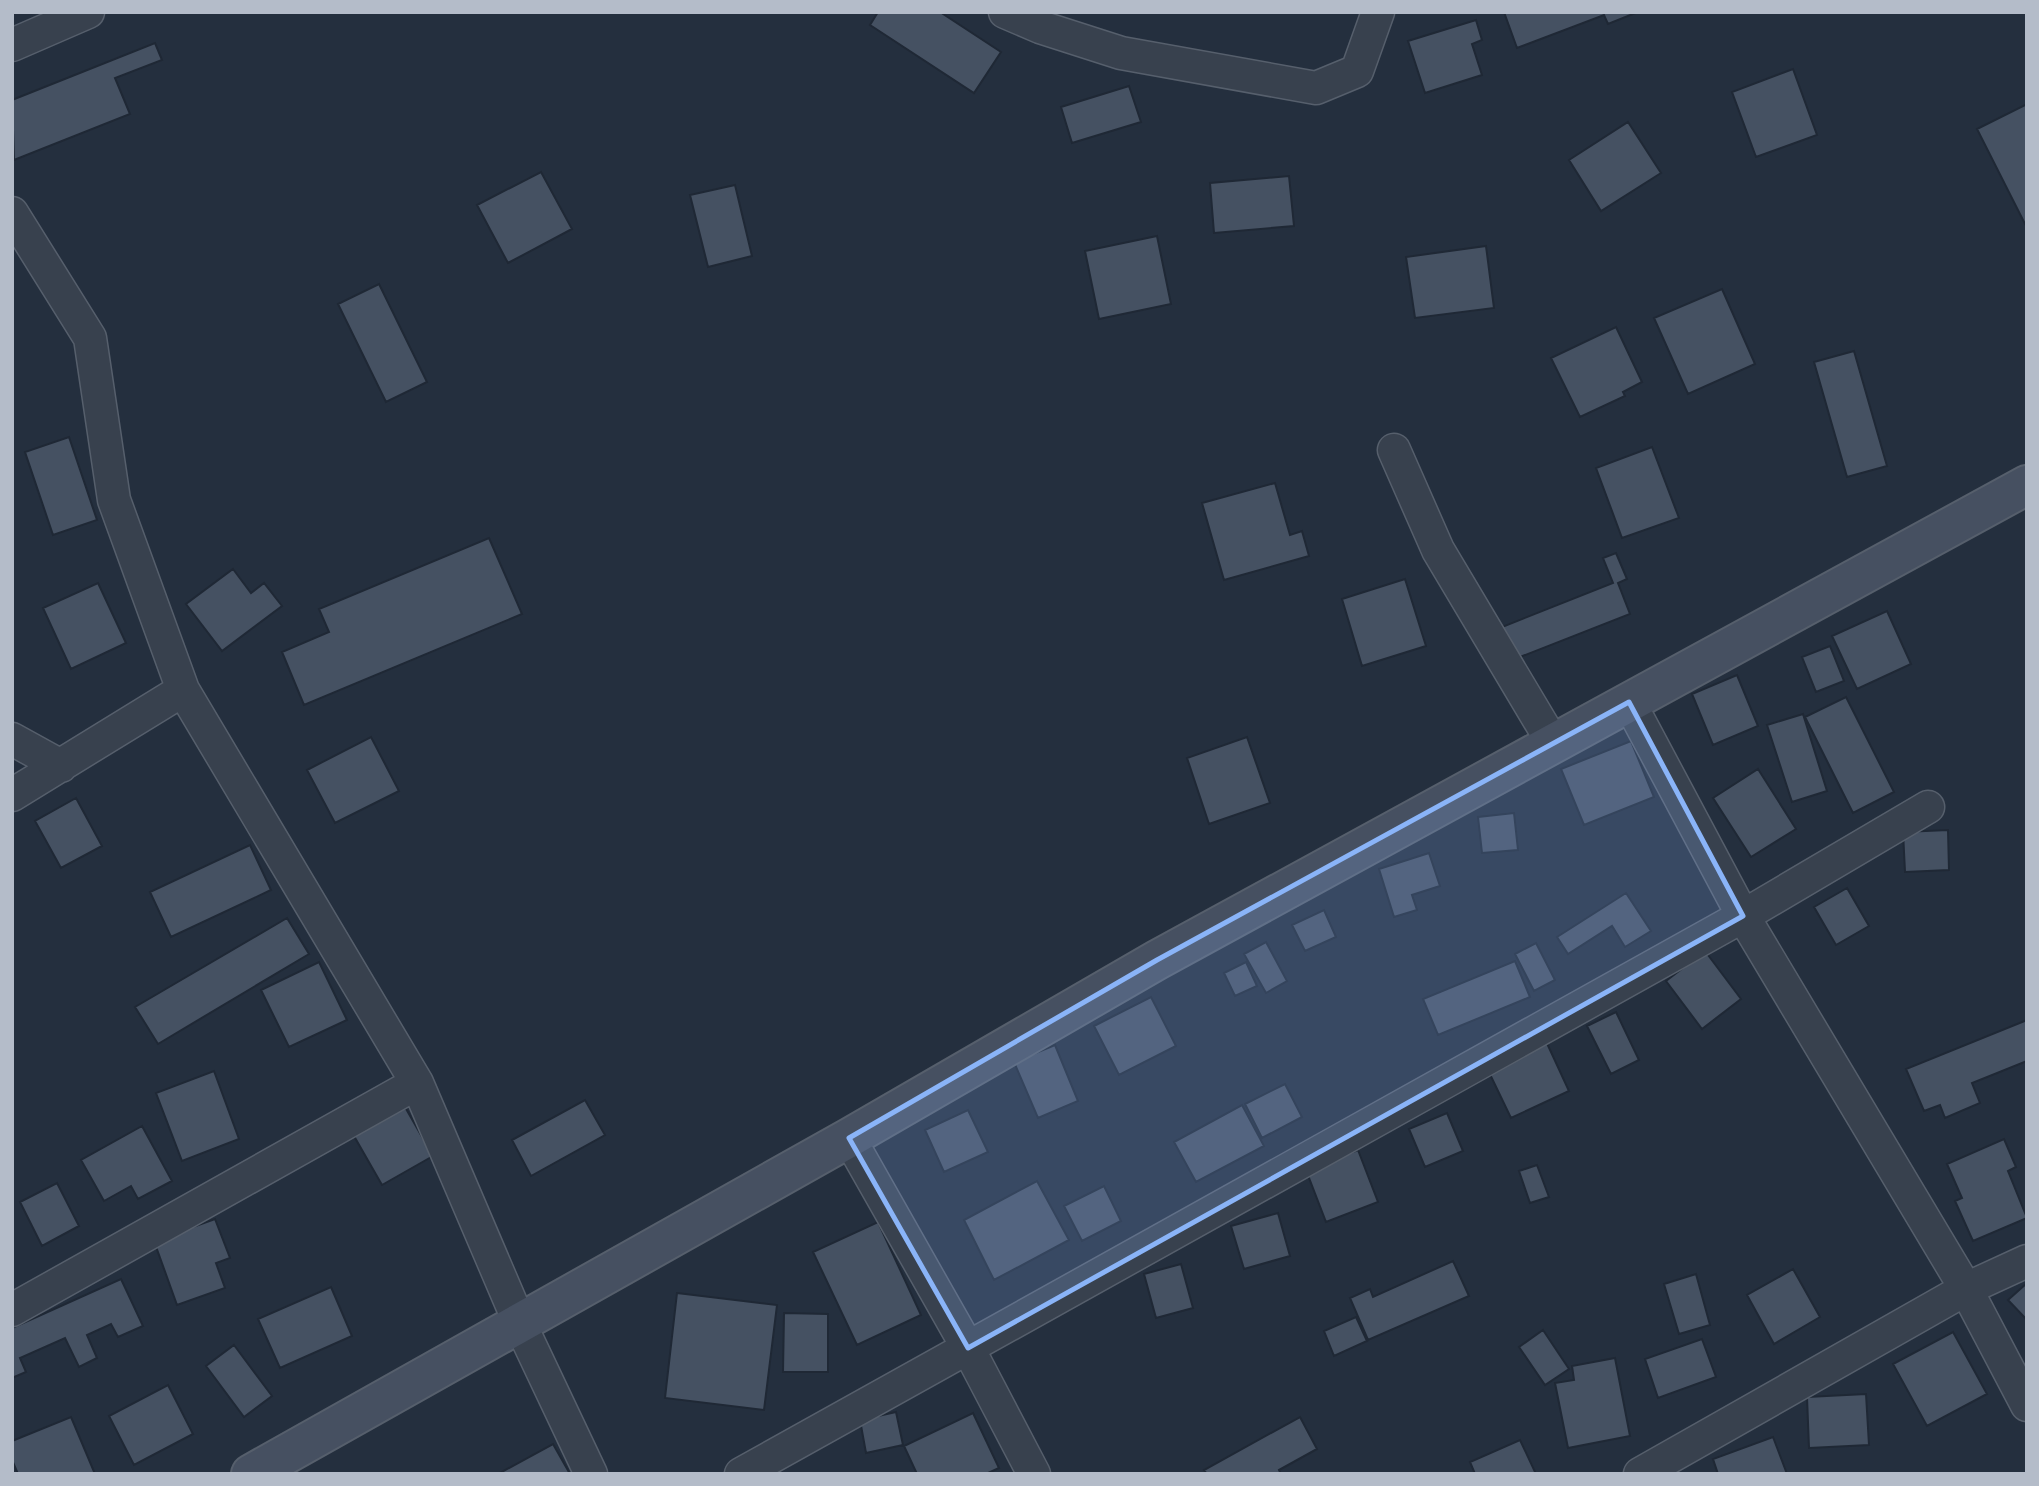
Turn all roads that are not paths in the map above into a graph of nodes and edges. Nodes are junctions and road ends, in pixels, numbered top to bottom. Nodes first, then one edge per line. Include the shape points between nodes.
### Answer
1 (89, 12) edge
2 (1005, 12) edge
3 (1378, 12) edge
4 (12, 45) edge
5 (12, 213) edge
6 (1394, 450) dead end
7 (2027, 485) edge
8 (183, 690) junction
9 (1629, 702) junction
10 (12, 739) edge
11 (1553, 743) junction
12 (61, 766) junction
13 (12, 795) edge
14 (1928, 807) dead end
15 (1743, 916) junction
16 (417, 1083) junction
17 (849, 1138) junction
18 (2027, 1261) edge
19 (1966, 1289) junction
20 (12, 1310) edge
21 (520, 1324) junction
22 (968, 1348) junction
23 (2027, 1405) edge
24 (251, 1474) edge
25 (591, 1474) edge
26 (741, 1474) edge
27 (1034, 1474) edge
28 (1640, 1474) edge

1 - 4 street
2 - 3 street via 1121,53 1316,88 1357,71
5 - 8 street via 90,338 114,500
6 - 11 street via 1438,550
7 - 9 street
8 - 12 street
8 - 16 street
9 - 11 street
9 - 15 street
10 - 12 street
11 - 17 street via 1157,960
12 - 13 street
14 - 15 street
15 - 19 street
15 - 22 street
16 - 20 street
16 - 21 street
17 - 21 street
17 - 22 street
18 - 19 street
19 - 23 street
19 - 28 street
21 - 24 street
21 - 25 street
22 - 26 street
22 - 27 street

